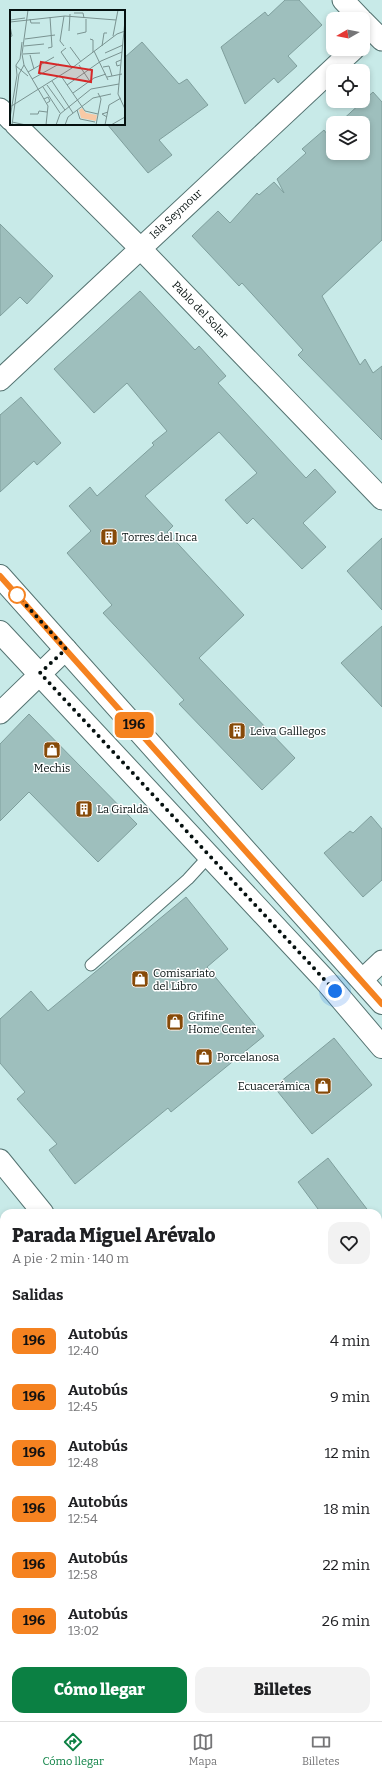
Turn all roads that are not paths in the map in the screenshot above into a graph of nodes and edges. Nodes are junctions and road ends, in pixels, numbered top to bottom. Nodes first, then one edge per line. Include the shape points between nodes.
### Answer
1 (343, 0) edge
2 (371, 29) edge
3 (346, 56) edge
4 (0, 109) edge
5 (10, 119) edge
6 (16, 125) edge
7 (140, 248) junction
8 (0, 380) edge
9 (382, 498) edge
10 (0, 576) edge
11 (0, 632) edge
12 (66, 649) junction
13 (40, 673) junction
14 (0, 713) edge
15 (210, 856) junction
16 (382, 961) edge
17 (91, 965) dead end
18 (362, 980) junction
19 (382, 1004) edge
20 (382, 1047) edge
21 (0, 1160) edge
22 (40, 1209) edge

1 - 2 street
3 - 7 street, Isla Seymour
4 - 5 street
6 - 7 street, Pablo del Solar
7 - 8 street, Isla Seymour
7 - 9 street, Pablo del Solar
10 - 12 main road
11 - 13 main road
12 - 13 street
12 - 18 main road
13 - 14 street
13 - 15 main road
15 - 17 lane via 188,879
15 - 20 main road via 325,980
16 - 18 street
18 - 19 main road
21 - 22 street

